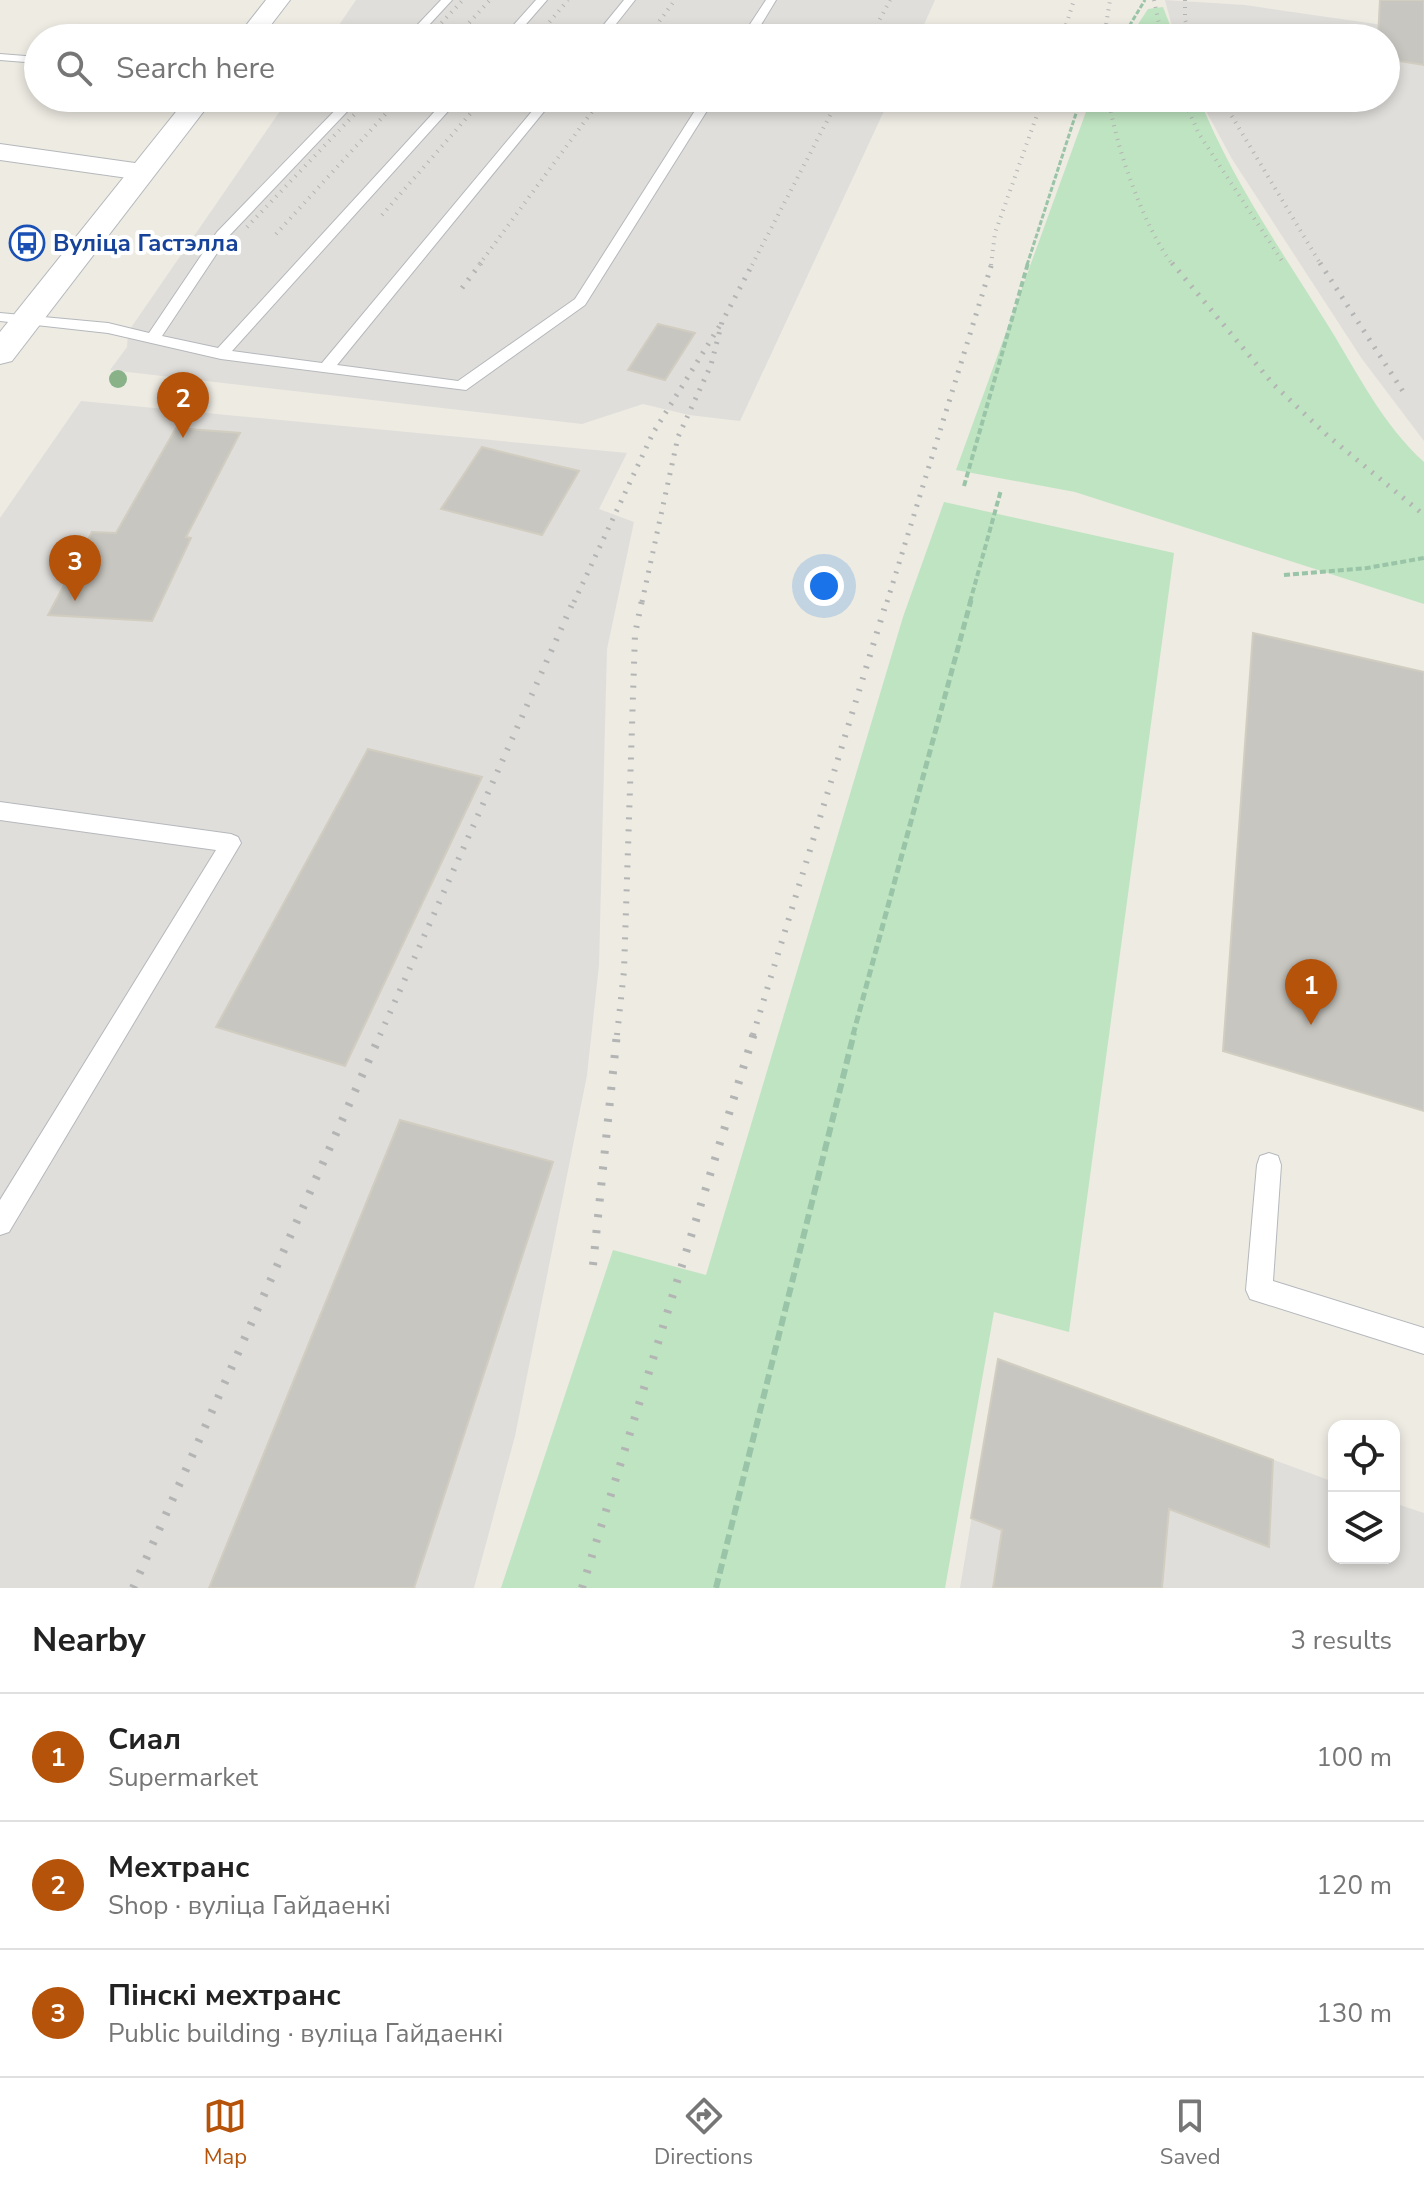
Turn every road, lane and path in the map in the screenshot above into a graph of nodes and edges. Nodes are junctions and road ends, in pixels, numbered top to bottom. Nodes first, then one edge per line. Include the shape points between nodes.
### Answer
1 (278, 0) edge
2 (447, 0) edge
3 (542, 0) edge
4 (630, 0) edge
5 (771, 0) edge
6 (1145, 0) edge
7 (259, 24) edge
8 (424, 24) edge
9 (521, 24) edge
10 (610, 24) edge
11 (756, 24) edge
12 (1130, 24) edge
13 (0, 57) edge
14 (24, 59) edge
15 (190, 112) edge
16 (341, 112) edge
17 (441, 112) edge
18 (537, 112) edge
19 (700, 112) edge
20 (1076, 112) edge
21 (0, 152) edge
22 (142, 172) junction
23 (13, 318) edge
24 (154, 337) junction
25 (0, 354) edge
26 (221, 354) junction
27 (326, 368) junction
28 (964, 486) dead end
29 (1001, 490) dead end
30 (1424, 558) edge
31 (1284, 575) dead end
32 (0, 811) edge
33 (1269, 1165) dead end
34 (0, 1223) edge
35 (1424, 1341) edge
36 (716, 1588) edge

1 - 7 street
2 - 8 lane
3 - 9 lane
4 - 10 lane
5 - 11 lane
6 - 12 path
13 - 14 lane
15 - 22 street
16 - 24 lane via 222,235
17 - 26 lane
18 - 27 lane
19 - 27 lane via 580,302 473,378 461,386
20 - 28 path
21 - 22 street
22 - 23 street
23 - 24 lane
23 - 25 street
24 - 26 lane
26 - 27 lane
29 - 36 path via 860,1007
30 - 31 path
32 - 34 lane via 231,843
33 - 35 lane via 1259,1290

